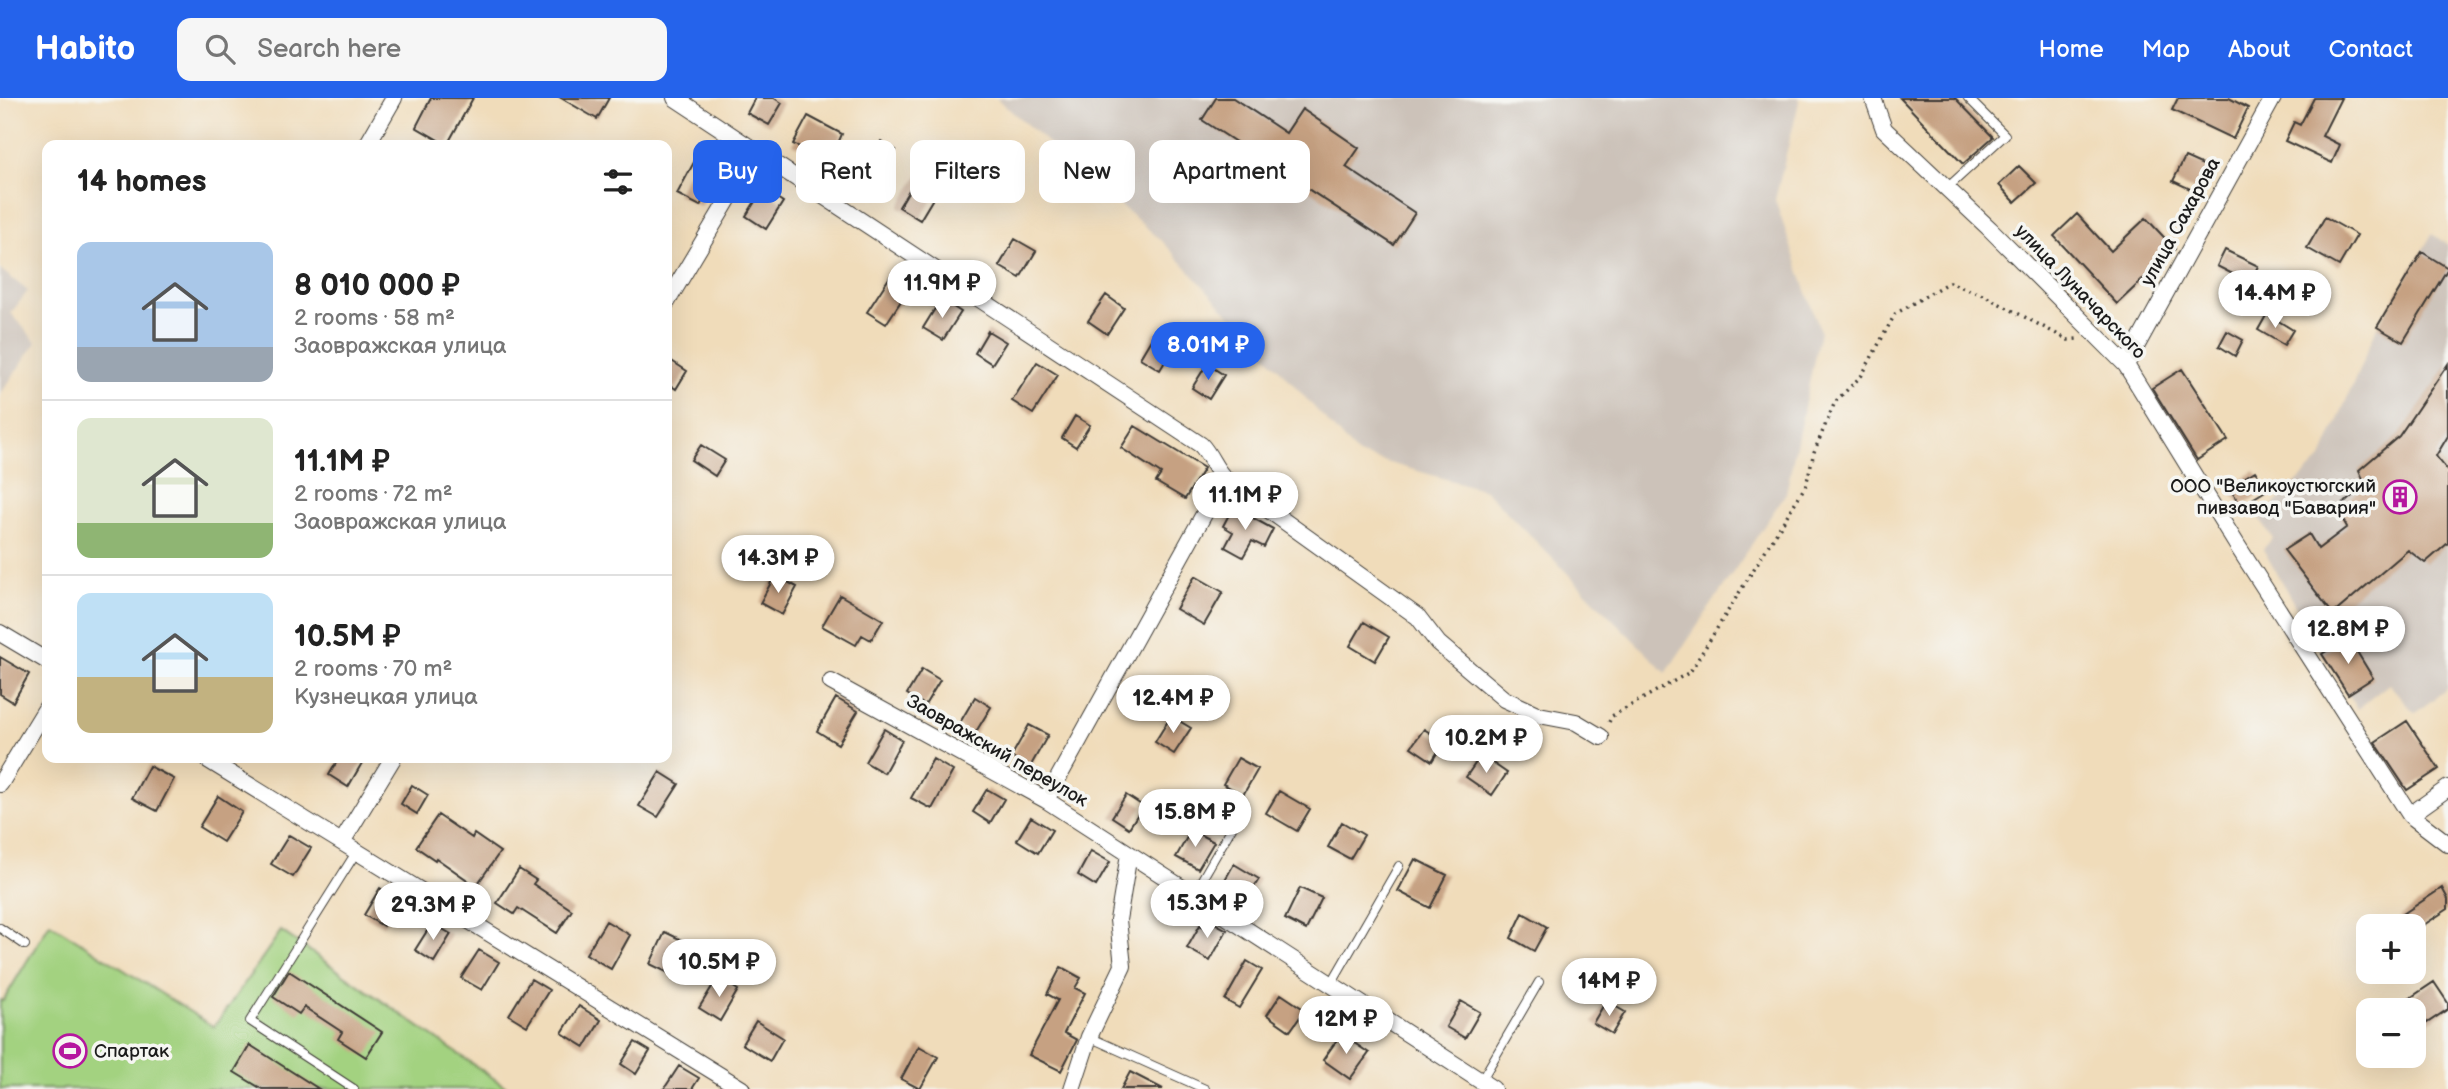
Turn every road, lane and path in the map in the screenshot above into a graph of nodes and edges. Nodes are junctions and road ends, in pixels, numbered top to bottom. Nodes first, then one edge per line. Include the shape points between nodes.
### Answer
1 (394, 98) edge
2 (675, 98) edge
3 (1873, 98) edge
4 (1968, 98) edge
5 (2273, 98) edge
6 (370, 140) edge
7 (740, 140) edge
8 (782, 168) edge
9 (1947, 188) junction
10 (726, 203) edge
11 (672, 294) edge
12 (2096, 335) junction
13 (2126, 365) junction
14 (1224, 478) junction
15 (0, 633) edge
16 (42, 658) edge
17 (831, 682) dead end
18 (42, 715) edge
19 (1601, 737) joint
20 (213, 763) edge
21 (390, 763) edge
22 (0, 784) edge
23 (2448, 788) edge
24 (1046, 800) junction
25 (1242, 810) dead end
26 (2410, 815) junction
27 (342, 842) junction
28 (2448, 844) edge
29 (357, 851) junction
30 (1129, 854) junction
31 (1399, 866) dead end
32 (1193, 895) junction
33 (0, 928) edge
34 (25, 944) dead end
35 (1539, 982) dead end
36 (1331, 984) junction
37 (1089, 1037) junction
38 (1487, 1085) edge
39 (354, 1089) edge
40 (742, 1089) edge
41 (1072, 1089) edge
42 (1205, 1089) edge

1 - 6 street
2 - 7 street
3 - 9 street, улица Луначарского via 1884,129
4 - 9 lane via 2005,135
5 - 13 street, улица Сахарова
8 - 14 street via 1201,445
9 - 12 street, улица Луначарского
10 - 11 street
12 - 13 street, улица Луначарского
12 - 19 path via 2068,340 1949,282 1895,314 1862,375 1835,402 1806,485 1690,673 1612,716
13 - 26 street, улица Луначарского
14 - 19 street via 1418,617 1438,643 1504,699 1539,715 1576,722
14 - 24 street
15 - 16 street
17 - 24 street, Заовражский переулок
18 - 22 street
20 - 27 street
21 - 27 street
23 - 26 street
24 - 30 street, Заовражский переулок
25 - 32 lane
26 - 28 street, улица Луначарского
27 - 29 street
29 - 39 lane via 250,1021
29 - 40 street
30 - 32 street, Заовражский переулок
30 - 37 street via 1118,920 1123,966
31 - 36 lane
32 - 36 street, Заовражский переулок
33 - 34 lane
35 - 38 lane
36 - 38 street, Заовражский переулок
37 - 41 street
37 - 42 lane

